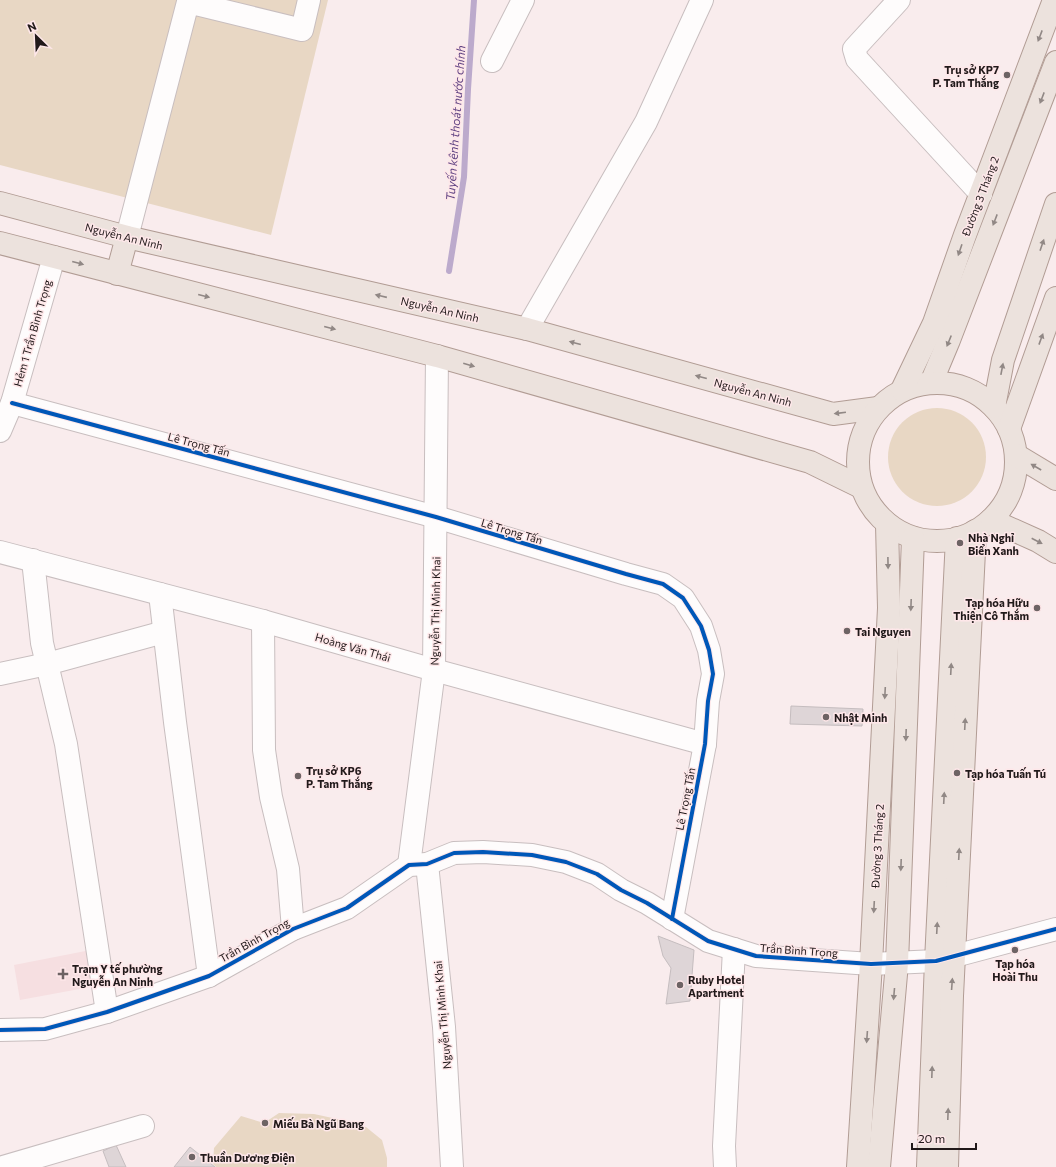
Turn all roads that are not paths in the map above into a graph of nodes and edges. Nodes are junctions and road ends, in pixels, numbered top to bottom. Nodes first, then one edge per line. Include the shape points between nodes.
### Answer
1 (309, 0) edge
2 (523, 0) edge
3 (899, 0) edge
4 (1054, 0) edge
5 (696, 2) edge
6 (492, 61) dead end
7 (1056, 62) edge
8 (980, 194) junction
9 (0, 203) edge
10 (1056, 204) edge
11 (127, 237) junction
12 (0, 243) edge
13 (54, 257) junction
14 (118, 274) junction
15 (1056, 298) edge
16 (527, 329) junction
17 (436, 356) junction
18 (931, 383) junction
19 (902, 390) junction
20 (12, 403) junction
21 (994, 407) junction
22 (878, 408) junction
23 (1009, 429) junction
24 (0, 431) edge
25 (1016, 455) junction
26 (1056, 478) edge
27 (861, 488) junction
28 (436, 518) junction
29 (887, 524) junction
30 (974, 530) junction
31 (913, 538) junction
32 (0, 552) edge
33 (1056, 552) edge
34 (33, 560) junction
35 (160, 594) junction
36 (264, 621) junction
37 (164, 632) junction
38 (47, 664) junction
39 (434, 670) junction
40 (0, 674) edge
41 (704, 744) junction
42 (418, 864) junction
43 (672, 919) junction
44 (293, 929) junction
45 (1056, 929) edge
46 (734, 949) junction
47 (945, 959) junction
48 (897, 963) junction
49 (871, 964) junction
50 (209, 976) junction
51 (107, 1012) junction
52 (0, 1030) edge
53 (142, 1126) dead end
54 (3, 1167) edge
55 (452, 1167) edge
56 (725, 1167) edge
57 (858, 1167) edge
58 (879, 1167) edge
59 (928, 1167) edge
60 (947, 1167) edge

1 - 11 street via 302,30 188,2
2 - 6 street
3 - 8 street via 854,49 857,59
4 -> 8 main road, Đường 3 Tháng 2
5 - 16 street via 646,122
7 -> 18 main road, Đường 3 Tháng 2
8 -> 19 main road, Đường 3 Tháng 2 via 934,323
9 - 11 main road, Nguyễn An Ninh
21 -> 10 main road via 1003,360
11 - 14 main road
16 -> 11 main road, Nguyễn An Ninh
12 - 13 main road
13 -> 14 main road
13 - 20 street, Hẻm 1 Trần Bình Trọng
14 -> 17 main road
23 -> 15 main road
22 -> 16 main road, Nguyễn An Ninh via 833,414
17 -> 27 main road via 810,462
17 - 28 street, Nguyễn Thị Minh Khai
18 - 19 main road
18 - 21 main road via 954,384 976,393
19 - 22 main road
20 - 24 street, Hẻm 1 Trần Bình Trọng
20 - 28 street, Lê Trọng Tấn
21 - 23 main road
22 - 27 main road via 863,432 857,460
23 - 25 main road
26 -> 25 main road
25 - 30 main road via 1014,478 1006,501
27 - 29 main road via 871,508
28 - 39 street, Nguyễn Thị Minh Khai
28 - 41 street, Lê Trọng Tấn via 663,584 683,598 701,626 713,674
29 - 31 main road
29 -> 49 main road, Đường 3 Tháng 2 via 889,608
30 - 31 main road via 935,541
30 -> 33 main road via 1038,541
47 -> 30 main road
31 -> 48 main road
32 - 34 street, Hoàng Văn Thái
34 - 35 street, Hoàng Văn Thái
34 - 38 street via 42,643
35 - 36 street, Hoàng Văn Thái
35 - 37 street
36 - 39 street, Hoàng Văn Thái
36 - 44 street via 264,750 271,797 288,869
37 - 38 street
37 - 50 street
38 - 40 street
38 - 51 street via 66,744
39 - 41 street, Hoàng Văn Thái
39 - 42 street, Nguyễn Thị Minh Khai
41 - 43 street, Lê Trọng Tấn
42 - 43 street, Trần Bình Trọng via 454,853 483,852 566,862 597,874
42 - 44 street, Trần Bình Trọng via 347,908
42 - 55 street, Nguyễn Thị Minh Khai via 444,1027
43 - 46 street, Trần Bình Trọng via 708,941
44 - 50 street, Trần Bình Trọng
45 - 47 street, Trần Bình Trọng
46 - 49 street, Trần Bình Trọng via 756,956
46 - 56 street
47 - 48 street, Trần Bình Trọng
59 -> 47 main road
60 -> 47 main road via 951,1004
48 - 49 street, Trần Bình Trọng
48 -> 58 main road
49 -> 57 main road, Đường 3 Tháng 2
50 - 51 street, Trần Bình Trọng
51 - 52 street, Trần Bình Trọng via 45,1030
53 - 54 street

